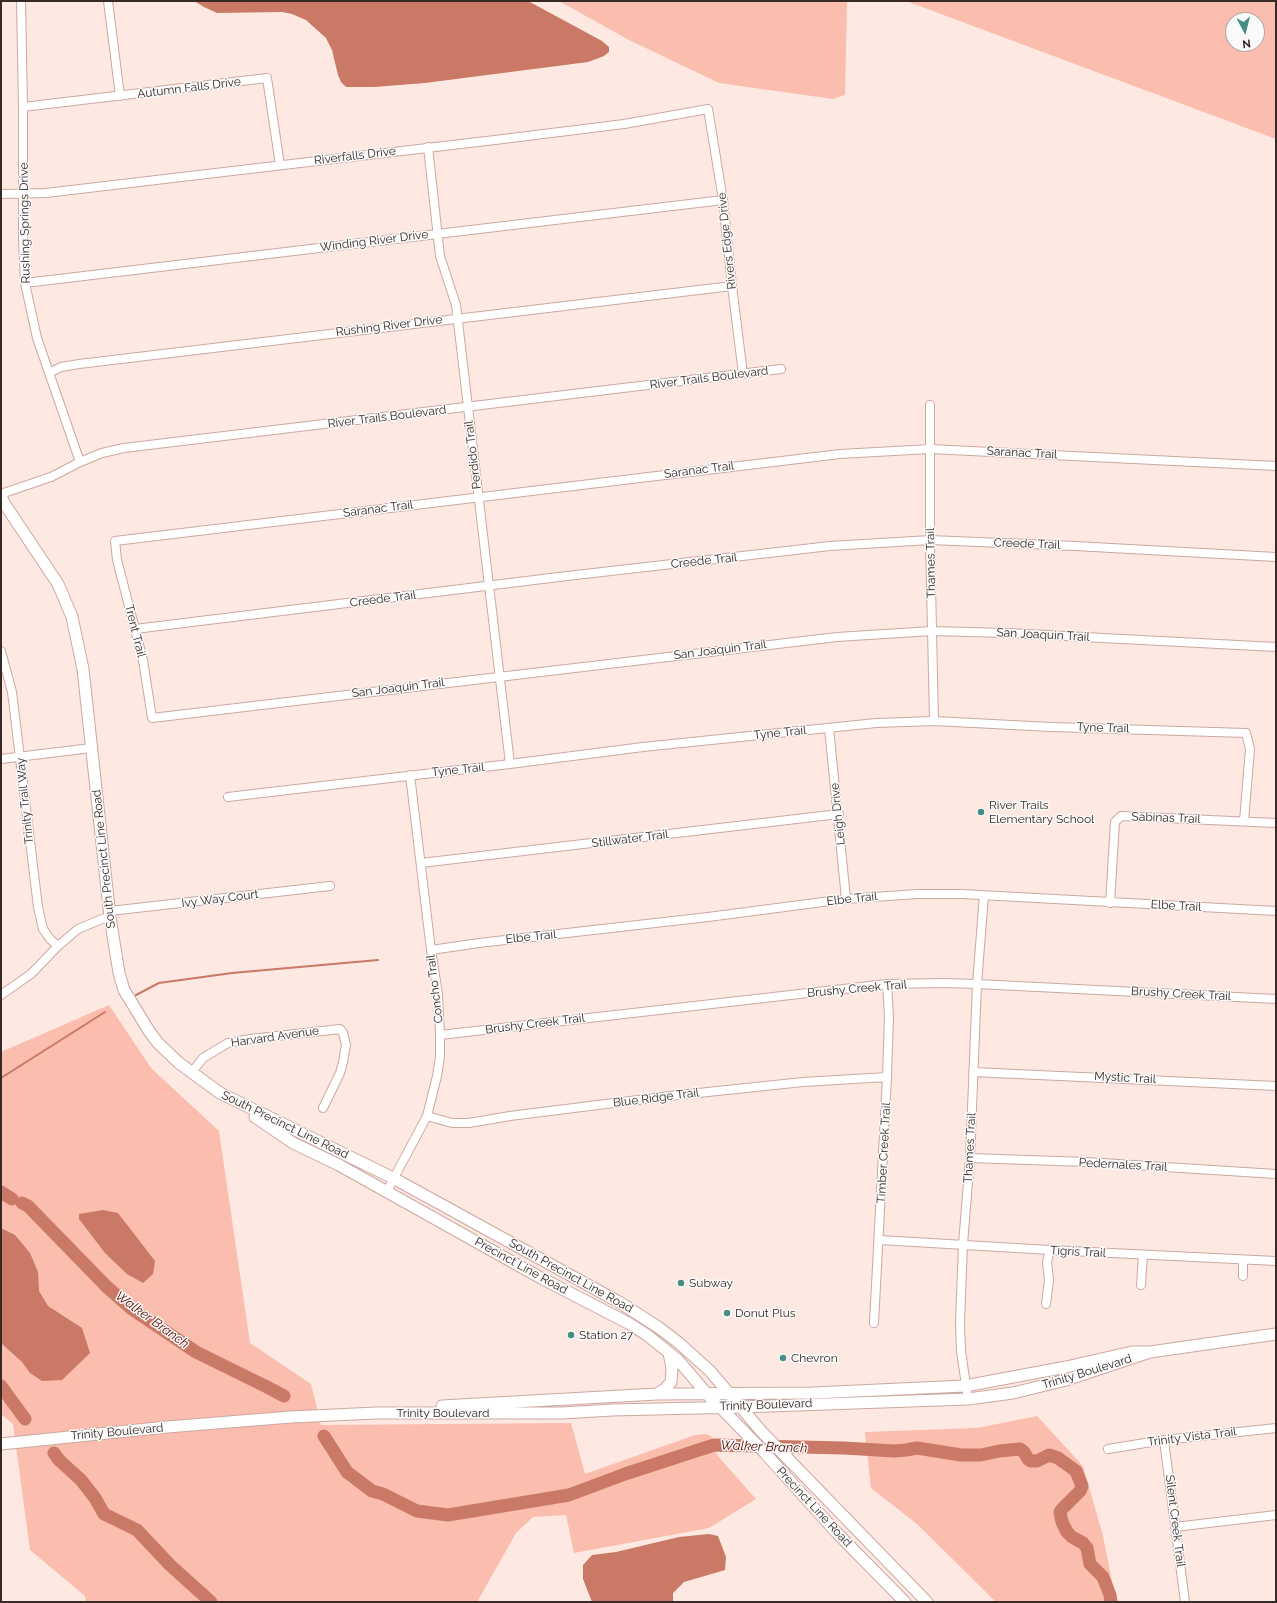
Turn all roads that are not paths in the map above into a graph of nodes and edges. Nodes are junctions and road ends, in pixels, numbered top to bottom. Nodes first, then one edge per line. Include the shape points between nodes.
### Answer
1 (21, 1) edge
2 (108, 1) edge
3 (120, 96) junction
4 (23, 107) junction
5 (708, 109) joint
6 (428, 147) junction
7 (280, 165) junction
8 (1, 194) edge
9 (23, 194) junction
10 (723, 200) junction
11 (437, 234) junction
12 (25, 283) junction
13 (732, 286) junction
14 (457, 318) junction
15 (781, 369) dead end
16 (49, 372) junction
17 (743, 374) junction
18 (930, 405) dead end
19 (467, 407) junction
20 (930, 449) junction
21 (80, 462) junction
22 (1276, 466) edge
23 (1, 495) edge
24 (478, 497) junction
25 (125, 539) joint
26 (930, 540) junction
27 (1276, 557) edge
28 (489, 586) junction
29 (135, 629) junction
30 (932, 631) junction
31 (1276, 647) edge
32 (1, 651) edge
33 (500, 676) junction
34 (167, 716) joint
35 (934, 721) junction
36 (829, 728) junction
37 (91, 748) junction
38 (20, 757) junction
39 (1, 759) edge
40 (510, 764) junction
41 (410, 775) junction
42 (228, 797) dead end
43 (839, 814) junction
44 (1244, 821) junction
45 (1276, 823) edge
46 (421, 863) junction
47 (330, 886) dead end
48 (984, 895) junction
49 (846, 899) junction
50 (1110, 903) junction
51 (1276, 911) edge
52 (110, 914) junction
53 (58, 946) junction
54 (431, 950) junction
55 (887, 984) junction
56 (977, 984) junction
57 (1, 995) edge
58 (1276, 999) edge
59 (440, 1035) junction
60 (192, 1072) junction
61 (974, 1072) junction
62 (887, 1077) junction
63 (1276, 1086) edge
64 (220, 1094) junction
65 (323, 1108) dead end
66 (427, 1116) junction
67 (970, 1158) junction
68 (1276, 1174) edge
69 (393, 1178) junction
70 (387, 1191) junction
71 (461, 1234) junction
72 (880, 1240) junction
73 (963, 1244) junction
74 (1050, 1250) junction
75 (1143, 1255) junction
76 (1243, 1260) junction
77 (1276, 1261) edge
78 (562, 1271) junction
79 (1243, 1276) dead end
80 (585, 1284) junction
81 (1141, 1285) dead end
82 (576, 1296) junction
83 (1046, 1304) dead end
84 (874, 1323) dead end
85 (1276, 1334) edge
86 (1150, 1352) junction
87 (669, 1353) junction
88 (965, 1386) junction
89 (705, 1392) junction
90 (727, 1393) junction
91 (657, 1394) junction
92 (968, 1399) junction
93 (720, 1407) junction
94 (741, 1407) junction
95 (376, 1413) junction
96 (1276, 1428) edge
97 (1164, 1440) junction
98 (1, 1444) edge
99 (1108, 1449) dead end
100 (1276, 1515) edge
101 (1175, 1527) junction
102 (905, 1602) edge
103 (927, 1602) edge
104 (1185, 1602) edge

1 - 4 street, Rushing Springs Drive
2 - 3 street
3 - 4 street, Autumn Falls Drive
3 - 7 street, Autumn Falls Drive via 267,78
4 - 9 street, Rushing Springs Drive
5 - 6 street, Riverfalls Drive via 624,124
5 - 10 street, Rivers Edge Drive
6 - 7 street, Riverfalls Drive
6 - 11 street, Perdido Trail
7 - 9 street, Riverfalls Drive
8 - 9 street, Riverfalls Drive
9 - 12 street, Rushing Springs Drive
10 - 11 street, Winding River Drive
10 - 13 street, Rivers Edge Drive
11 - 12 street, Winding River Drive
11 - 14 street, Perdido Trail via 440,256 453,293
12 - 16 street, Rushing Springs Drive via 37,338
13 - 14 street, Rushing River Drive
13 - 17 street, Rivers Edge Drive
14 - 16 street, Rushing River Drive via 79,364
14 - 19 street, Perdido Trail
15 - 17 street, River Trails Boulevard
16 - 21 street, Rushing Springs Drive
17 - 19 street, River Trails Boulevard
18 - 20 street, Thames Trail
19 - 21 street, River Trails Boulevard via 124,448
19 - 24 street, Perdido Trail
20 - 22 street, Saranac Trail
20 - 24 street, Saranac Trail via 840,454
20 - 26 street, Thames Trail
21 - 23 street, River Trails Boulevard via 51,477
23 - 37 main road, South Precinct Line Road via 58,584 72,617 83,669
24 - 25 street, Saranac Trail
24 - 28 street, Perdido Trail
25 - 29 street, Trent Trail via 115,541 117,560
26 - 27 street, Creede Trail
26 - 28 street, Creede Trail via 830,546
26 - 30 street, Thames Trail
28 - 29 street, Creede Trail
28 - 33 street, Perdido Trail
29 - 34 street, Trent Trail via 143,660 152,718
30 - 31 street, San Joaquin Trail
30 - 33 street, San Joaquin Trail via 787,642
30 - 35 street, Thames Trail
32 - 38 street, Trinity Trail Way via 12,692
33 - 34 street, San Joaquin Trail
33 - 40 street, Perdido Trail
35 - 36 street, Tyne Trail
35 - 44 street, Tyne Trail via 1246,733 1250,749
36 - 40 street, Tyne Trail
36 - 43 street, Leigh Drive
37 - 38 street
37 - 52 main road, South Precinct Line Road
38 - 39 street
38 - 53 street, Trinity Trail Way via 38,907 43,929
40 - 41 street, Tyne Trail
41 - 42 street, Tyne Trail
41 - 46 street, Concho Trail
43 - 46 street, Stillwater Trail
43 - 49 street, Leigh Drive
44 - 45 street, Sabinas Trail
44 - 50 street, Sabinas Trail via 1121,816 1115,822
46 - 54 street, Concho Trail
47 - 52 street, Ivy Way Court
48 - 49 street, Elbe Trail via 948,893
48 - 50 street, Elbe Trail
48 - 56 street, Thames Trail
49 - 54 street, Elbe Trail
50 - 51 street, Elbe Trail
52 - 53 street, Ivy Way Court via 78,929
52 - 60 main road, South Precinct Line Road via 114,947 124,990 148,1031 168,1053
53 - 57 street, Ivy Way Court via 31,974
54 - 59 street, Concho Trail via 438,994
55 - 56 street, Brushy Creek Trail
55 - 59 street, Brushy Creek Trail
55 - 62 street, Timber Creek Trail
56 - 58 street, Brushy Creek Trail
56 - 61 street, Thames Trail
59 - 66 street, Concho Trail via 437,1076
60 - 64 main road, South Precinct Line Road
60 - 65 street, Harvard Avenue via 203,1058 228,1043 340,1030 346,1045 343,1062 336,1084
61 - 63 street, Mystic Trail
61 - 67 street, Thames Trail
62 - 66 street, Blue Ridge Trail via 803,1082 469,1123 452,1123
62 - 72 street, Timber Creek Trail
64 - 69 main road, South Precinct Line Road
64 - 70 main road, Precinct Line Road via 293,1142
66 - 69 street, Concho Trail
67 - 68 street, Pedernales Trail via 1086,1162
67 - 73 street, Thames Trail
69 - 70 street, Concho Trail
69 - 78 main road, South Precinct Line Road
70 - 71 main road, Precinct Line Road
71 - 78 main road via 475,1234 553,1276 560,1275
71 - 82 main road, Precinct Line Road
72 - 73 street, Tigris Trail
72 - 84 street, Timber Creek Trail
73 - 74 street, Tigris Trail
73 - 88 street, Thames Trail via 960,1322
74 - 75 street, Tigris Trail
74 - 83 street via 1047,1262 1049,1280
75 - 76 street, Tigris Trail
75 - 81 street
76 - 77 street, Tigris Trail
76 - 79 street
78 - 80 main road, South Precinct Line Road
80 - 82 main road
80 - 90 main road, South Precinct Line Road via 639,1314 679,1343 710,1372
82 - 87 main road, Precinct Line Road via 630,1324
85 - 86 main road, Trinity Boulevard
86 - 88 main road, Trinity Boulevard via 1132,1352
86 - 92 main road, Trinity Boulevard via 1066,1380 1013,1393
87 - 89 main road, Precinct Line Road
87 - 91 main road via 672,1368 670,1382 665,1390
88 - 90 main road, Trinity Boulevard via 813,1393
88 - 92 street, Thames Trail
89 - 90 main road, Trinity Boulevard
89 - 91 main road, Trinity Boulevard
89 - 93 main road, Precinct Line Road
90 - 94 main road, South Precinct Line Road
91 - 95 main road, Trinity Boulevard via 458,1405
92 - 94 main road, Trinity Boulevard
93 - 94 main road, Trinity Boulevard
93 - 95 main road, Trinity Boulevard via 562,1413
93 - 102 main road, Precinct Line Road
94 - 103 main road, Precinct Line Road
95 - 98 main road, Trinity Boulevard via 283,1417
96 - 97 street, Trinity Vista Trail
97 - 99 street, Trinity Vista Trail
97 - 101 street, Silent Creek Trail
100 - 101 street
101 - 104 street, Silent Creek Trail

